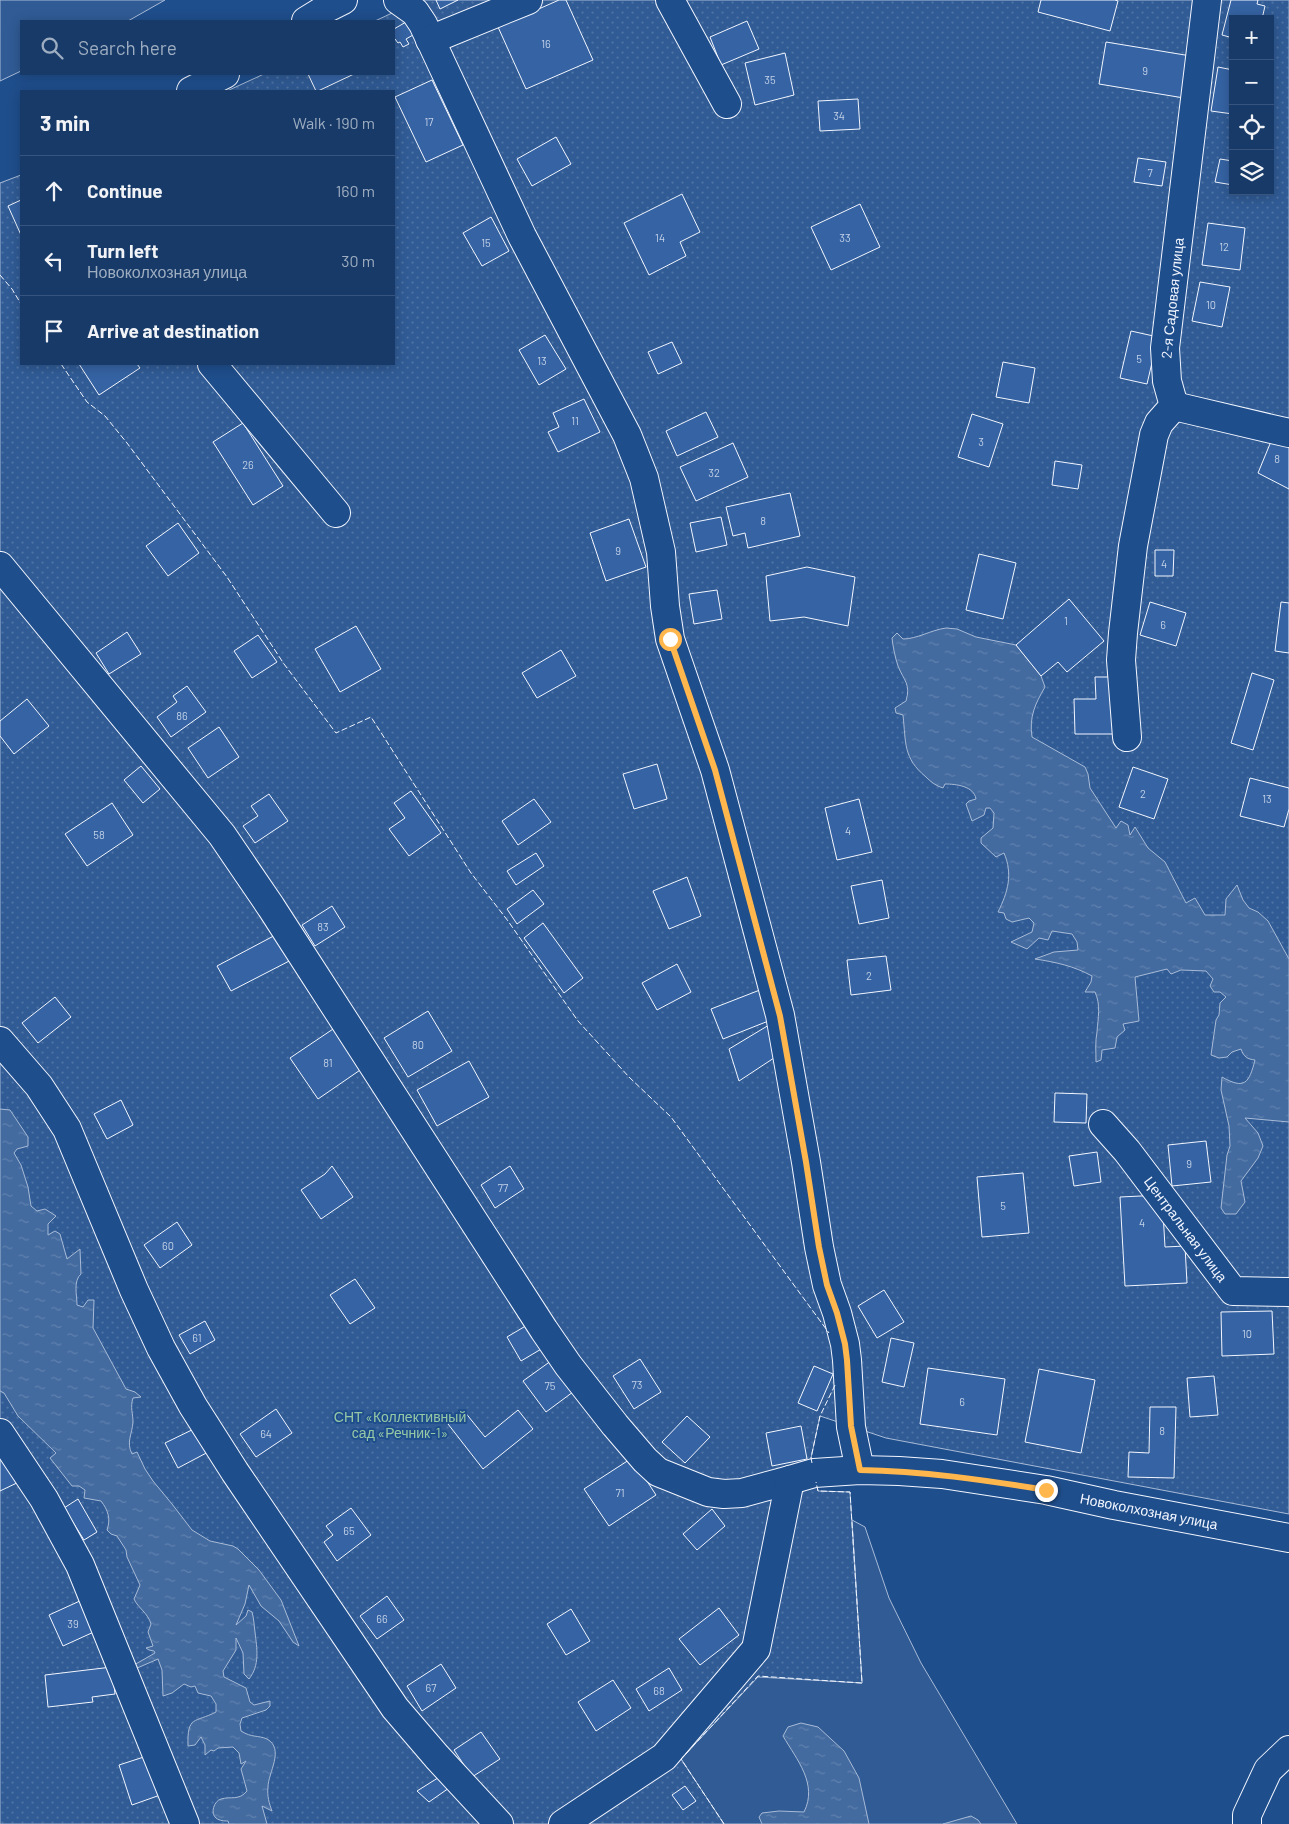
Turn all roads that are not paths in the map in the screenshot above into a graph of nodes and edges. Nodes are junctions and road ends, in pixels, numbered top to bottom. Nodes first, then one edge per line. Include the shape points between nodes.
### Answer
1 (343, 0) edge
2 (398, 0) edge
3 (528, 0) edge
4 (670, 0) edge
5 (1207, 0) edge
6 (308, 20) edge
7 (430, 40) junction
8 (223, 75) edge
9 (193, 90) edge
10 (727, 104) dead end
11 (213, 365) edge
12 (1174, 406) junction
13 (1289, 434) edge
14 (336, 513) dead end
15 (0, 566) edge
16 (1127, 737) dead end
17 (0, 1041) edge
18 (1103, 1124) dead end
19 (1289, 1292) edge
20 (0, 1433) edge
21 (860, 1470) junction
22 (790, 1480) junction
23 (1289, 1538) edge
24 (1289, 1750) edge
25 (185, 1824) edge
26 (499, 1824) edge
27 (562, 1824) edge
28 (1248, 1824) edge

1 - 6 street
2 - 7 street via 419,17
3 - 7 street
4 - 10 street
5 - 12 street, 2-я Садовая улица via 1165,348 1167,381
7 - 21 street via 522,236 627,435 644,478 661,552 670,639 715,770 780,1016 819,1247 845,1344 851,1426
8 - 9 street
11 - 14 street
12 - 13 street
12 - 16 street via 1159,423 1154,436 1133,546 1121,660
15 - 22 street, Новоколхозная улица via 222,835 568,1366 632,1445 658,1472 708,1492 742,1493
17 - 26 street via 48,1098 67,1129 161,1348 235,1472 395,1708
18 - 19 street, Центральная улица via 1233,1291
20 - 25 street via 44,1499 80,1565
21 - 22 street, Новоколхозная улица via 814,1473
21 - 23 street, Новоколхозная улица via 993,1481
22 - 27 street via 756,1648 664,1756
24 - 28 street via 1268,1770 1247,1815

